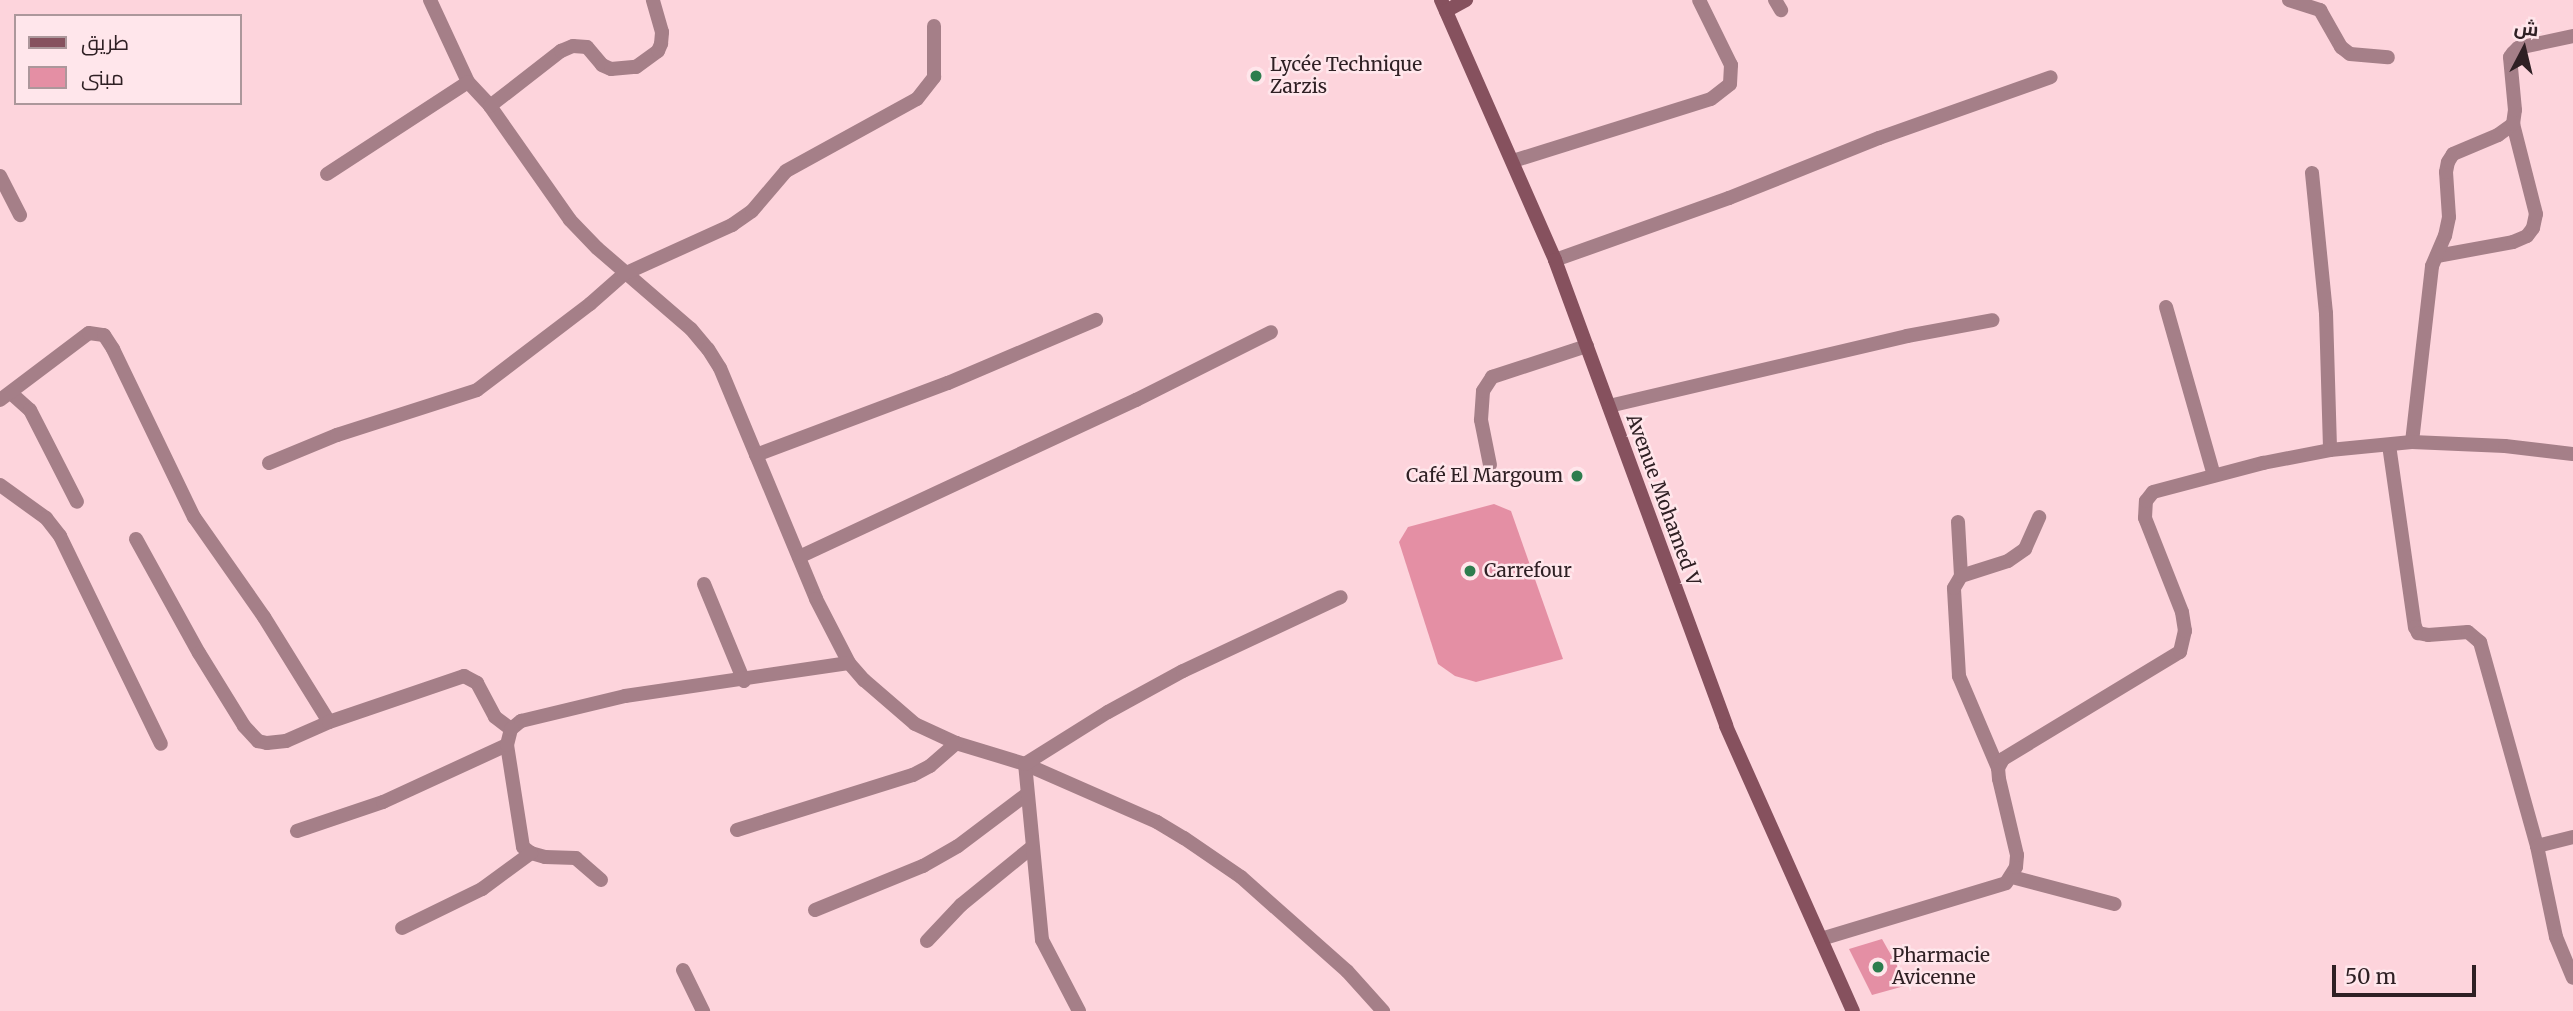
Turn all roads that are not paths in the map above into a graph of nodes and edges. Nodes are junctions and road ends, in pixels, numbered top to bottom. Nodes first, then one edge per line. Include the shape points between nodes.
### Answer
1 (430, 0) edge
2 (653, 0) edge
3 (1466, 0) edge
4 (1699, 0) edge
5 (2289, 0) edge
6 (1443, 5) edge
7 (934, 26) dead end
8 (2573, 36) edge
9 (2388, 58) dead end
10 (2051, 77) dead end
11 (468, 82) junction
12 (490, 106) junction
13 (2513, 124) junction
14 (1513, 161) junction
15 (2312, 173) dead end
16 (327, 174) dead end
17 (0, 176) edge
18 (20, 215) dead end
19 (2437, 256) junction
20 (1555, 261) junction
21 (624, 274) junction
22 (2166, 307) dead end
23 (1096, 320) dead end
24 (1993, 320) dead end
25 (1271, 332) dead end
26 (1587, 346) junction
27 (6, 397) edge
28 (1609, 406) junction
29 (2412, 442) junction
30 (2389, 446) junction
31 (2330, 450) junction
32 (2573, 454) edge
33 (756, 455) junction
34 (269, 463) dead end
35 (1490, 465) dead end
36 (2214, 475) junction
37 (0, 485) edge
38 (77, 502) dead end
39 (2039, 517) dead end
40 (1958, 522) dead end
41 (136, 539) dead end
42 (799, 557) junction
43 (1961, 576) junction
44 (704, 584) dead end
45 (1342, 597) dead end
46 (849, 663) junction
47 (744, 681) junction
48 (329, 722) junction
49 (511, 729) junction
50 (956, 743) junction
51 (161, 744) dead end
52 (507, 745) junction
53 (1025, 764) junction
54 (1998, 768) junction
55 (1027, 794) junction
56 (737, 830) dead end
57 (297, 831) dead end
58 (2573, 837) edge
59 (2537, 846) junction
60 (1032, 847) junction
61 (531, 853) junction
62 (2012, 877) junction
63 (601, 880) dead end
64 (2115, 904) dead end
65 (815, 909) dead end
66 (401, 928) dead end
67 (1821, 939) junction
68 (927, 941) dead end
69 (683, 970) dead end
70 (2573, 978) edge
71 (703, 1011) edge
72 (1079, 1011) edge
73 (1383, 1011) edge
74 (1853, 1011) edge

1 - 11 street
2 - 12 street via 662,44 636,67 611,69 587,47 573,47 561,51
3 - 6 main road
4 - 14 street via 1731,65 1730,84 1711,99
5 - 9 street via 2320,10 2350,54
6 - 14 main road, Avenue Mohamed V
7 - 21 street via 934,77 917,99 786,171 752,211 732,225
8 - 13 street via 2512,52
10 - 20 street
11 - 12 street
11 - 16 street
12 - 21 street via 570,220
13 - 19 street via 2453,154 2448,162 2449,217
13 - 19 street via 2536,214 2533,228 2513,242
14 - 20 main road, Avenue Mohamed V
15 - 31 street via 2326,313
17 - 18 street
19 - 29 street via 2432,266
20 - 26 main road, Avenue Mohamed V
21 - 33 street via 708,349
21 - 34 street via 477,390 337,435
22 - 36 street
23 - 33 street via 948,383
24 - 28 street
25 - 42 street
26 - 28 main road, Avenue Mohamed V
26 - 35 street via 1492,377 1483,391 1481,420
27 - 38 street via 30,411
27 - 48 street via 89,333 104,335 194,517
28 - 67 main road, Avenue Mohamed V via 1726,726
29 - 30 street
29 - 32 street
30 - 31 street
30 - 59 street via 2415,627 2418,633 2428,635 2468,632 2480,642
31 - 36 street
33 - 42 street
36 - 54 street via 2162,487 2146,501 2148,528 2182,612 2185,631 2180,652 2022,745
37 - 51 street via 46,518 60,536
39 - 43 street via 2025,549 2008,561
40 - 43 street
41 - 48 street via 251,735 258,741 278,743
42 - 46 street
43 - 54 street via 1954,589 1956,663
44 - 47 street
45 - 53 street via 1182,671
46 - 47 street
46 - 50 street via 915,724
47 - 49 street via 625,696 521,721
48 - 49 street via 464,676 477,683 495,717
49 - 52 street
50 - 53 street
50 - 56 street via 913,775
52 - 57 street via 383,802
52 - 61 street via 521,841
53 - 55 street
53 - 73 street via 1157,822 1230,869 1347,971
54 - 62 street via 2017,855
55 - 60 street
55 - 65 street via 923,866
58 - 59 street
59 - 70 street via 2556,937
60 - 68 street via 961,905
60 - 72 street via 1042,940
61 - 63 street via 576,858
61 - 66 street via 482,889
62 - 64 street
62 - 67 street via 2006,883
67 - 74 main road, Avenue Mohamed V
69 - 71 street

